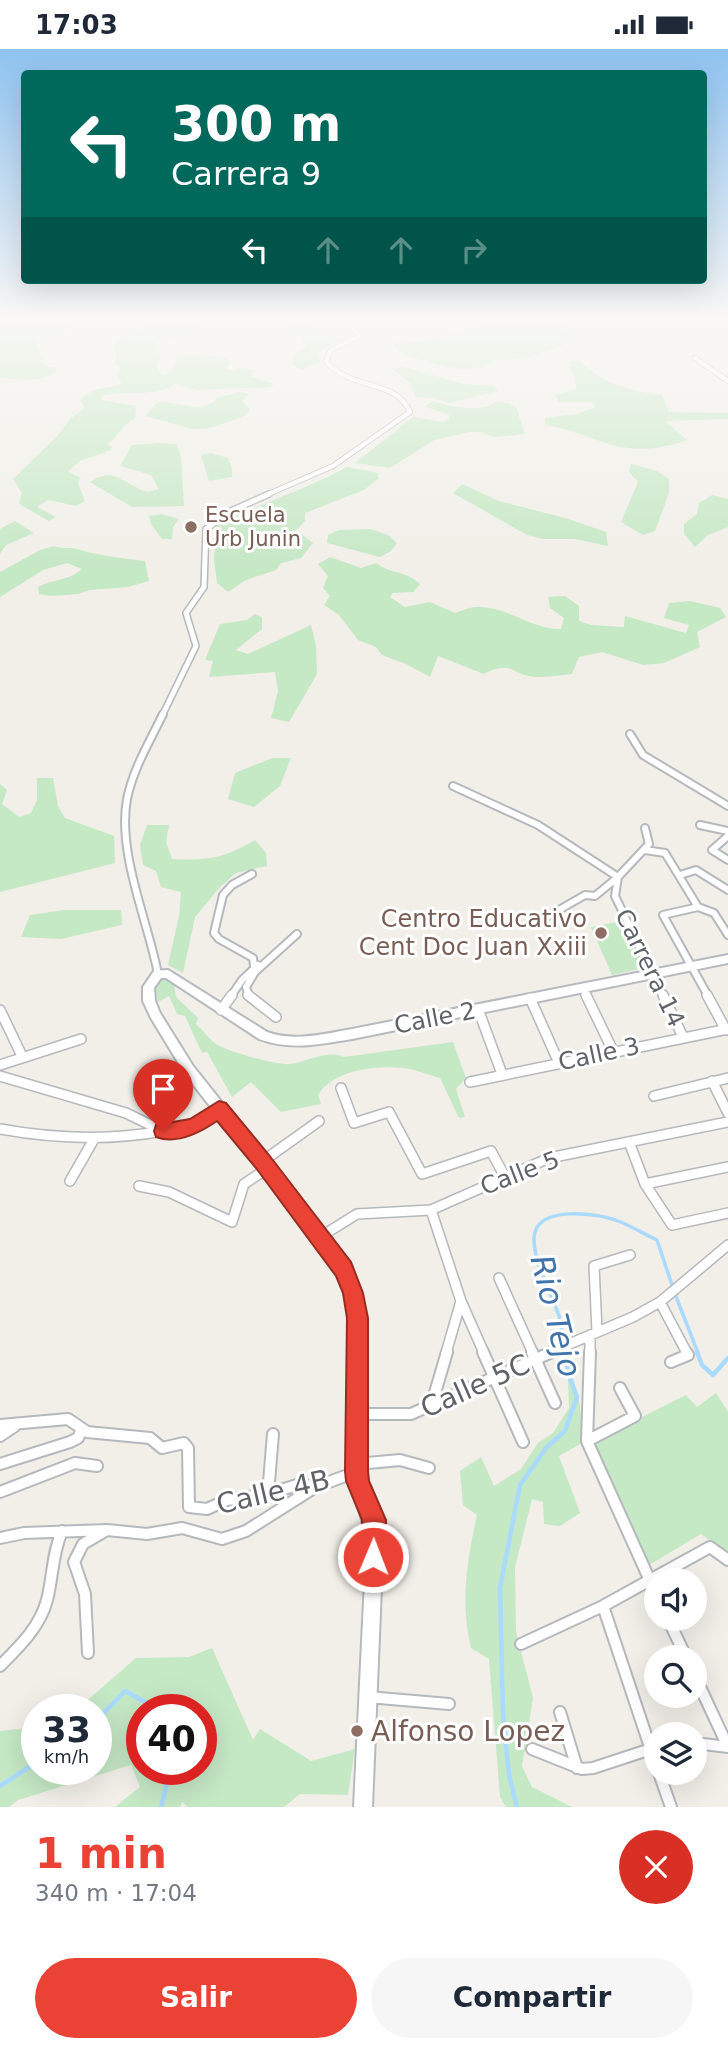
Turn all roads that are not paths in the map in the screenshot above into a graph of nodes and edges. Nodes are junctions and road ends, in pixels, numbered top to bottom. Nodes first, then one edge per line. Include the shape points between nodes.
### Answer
1 (407, 403) edge
2 (630, 734) dead end
3 (453, 786) dead end
4 (728, 806) edge
5 (700, 825) dead end
6 (645, 828) dead end
7 (728, 831) edge
8 (728, 836) edge
9 (645, 850) junction
10 (728, 860) edge
11 (252, 874) dead end
12 (680, 874) junction
13 (618, 877) junction
14 (728, 890) edge
15 (698, 907) junction
16 (545, 918) dead end
17 (297, 934) dead end
18 (728, 936) edge
19 (728, 959) edge
20 (264, 963) junction
21 (254, 967) junction
22 (691, 967) junction
23 (158, 974) junction
24 (651, 975) junction
25 (583, 988) junction
26 (530, 998) junction
27 (478, 1009) junction
28 (0, 1010) edge
29 (221, 1010) junction
30 (276, 1017) dead end
31 (727, 1030) edge
32 (683, 1037) junction
33 (81, 1039) dead end
34 (613, 1051) junction
35 (22, 1056) junction
36 (559, 1063) junction
37 (0, 1065) edge
38 (502, 1074) junction
39 (2, 1078) edge
40 (728, 1078) edge
41 (712, 1081) junction
42 (470, 1082) dead end
43 (341, 1088) dead end
44 (654, 1096) dead end
45 (219, 1109) junction
46 (728, 1113) edge
47 (319, 1121) dead end
48 (728, 1122) edge
49 (0, 1129) edge
50 (163, 1131) junction
51 (94, 1139) junction
52 (629, 1142) junction
53 (265, 1165) junction
54 (728, 1167) edge
55 (505, 1177) junction
56 (70, 1181) dead end
57 (645, 1184) junction
58 (139, 1186) dead end
59 (431, 1210) junction
60 (728, 1213) edge
61 (319, 1237) junction
62 (728, 1245) edge
63 (630, 1255) dead end
64 (499, 1278) dead end
65 (662, 1300) junction
66 (461, 1301) junction
67 (594, 1334) junction
68 (535, 1360) junction
69 (671, 1362) dead end
70 (496, 1377) junction
71 (620, 1388) dead end
72 (432, 1403) junction
73 (555, 1403) dead end
74 (357, 1414) junction
75 (19, 1424) junction
76 (0, 1425) edge
77 (82, 1429) junction
78 (273, 1434) dead end
79 (0, 1436) edge
80 (587, 1441) junction
81 (523, 1442) dead end
82 (0, 1464) edge
83 (97, 1466) dead end
84 (357, 1468) junction
85 (429, 1468) dead end
86 (318, 1486) junction
87 (0, 1492) edge
88 (268, 1494) junction
89 (107, 1530) junction
90 (61, 1531) junction
91 (0, 1538) edge
92 (728, 1560) edge
93 (644, 1568) edge
94 (673, 1568) edge
95 (644, 1584) edge
96 (603, 1606) junction
97 (521, 1644) dead end
98 (88, 1653) dead end
99 (0, 1666) edge
100 (368, 1697) junction
101 (707, 1702) edge
102 (449, 1705) dead end
103 (560, 1712) dead end
104 (644, 1722) edge
105 (707, 1744) edge
106 (644, 1745) edge
107 (728, 1747) edge
108 (532, 1749) dead end
109 (577, 1768) junction
110 (663, 1785) edge
111 (363, 1807) edge
112 (671, 1807) edge

1 - 23 street via 411,412 326,470 214,521 206,529 204,587 186,613 196,646 131,782 126,805 126,831
2 - 4 street via 643,755
3 - 13 street via 538,825
5 - 7 street
6 - 9 street via 649,844
8 - 10 street via 712,850
9 - 12 street via 665,853
9 - 13 street, Carrera 14
11 - 21 street via 223,893 214,933 253,958
12 - 14 street via 696,870
12 - 15 street
13 - 16 street via 595,896 585,895
13 - 24 street, Carrera 14 via 615,896
15 - 18 street via 715,913
15 - 22 street via 663,915
17 - 20 street
19 - 22 street, Calle 2
20 - 21 street
20 - 30 street via 246,991
21 - 29 street
22 - 24 street, Calle 2
22 - 31 street
23 - 29 street, Calle 2 via 174,977
23 - 45 street via 148,986 155,1015
24 - 25 street, Calle 2
24 - 32 street, Carrera 14
25 - 26 street, Calle 2
25 - 34 street
26 - 27 street, Calle 2
26 - 36 street
27 - 29 street, Calle 2 via 352,1034 274,1041
27 - 38 street
28 - 35 street
31 - 32 street, Calle 3
32 - 34 street, Calle 3
33 - 35 street
34 - 36 street, Calle 3
35 - 37 street
36 - 38 street, Calle 3
38 - 42 street, Calle 3
39 - 50 street via 125,1113
40 - 41 street
41 - 44 street
41 - 46 street
43 - 55 street via 354,1123 389,1112 422,1174 491,1151
45 - 50 street via 193,1127
45 - 53 street
47 - 53 street
48 - 52 street, Calle 5
49 - 51 street via 38,1137
50 - 51 street
51 - 56 street
52 - 55 street, Calle 5 via 549,1158
52 - 57 street
53 - 58 street via 244,1185 232,1222 169,1192
53 - 61 street
54 - 57 street
55 - 59 street, Calle 5
57 - 60 street via 672,1225
59 - 61 street, Calle 5 via 357,1214
59 - 66 street
61 - 74 street via 344,1269 353,1293 358,1318
62 - 65 street, Calle 5C
63 - 67 street via 594,1266
64 - 68 street
65 - 67 street, Calle 5C
65 - 69 street via 688,1355
66 - 70 street
66 - 72 street
67 - 68 street, Calle 5C
67 - 80 street
68 - 70 street, Calle 5C
68 - 73 street
70 - 72 street, Calle 5C
70 - 81 street
71 - 80 street via 635,1416
72 - 74 street, Calle 5C via 411,1414
74 - 84 street
75 - 76 street
75 - 77 street via 68,1419
75 - 79 street
77 - 82 street via 70,1442
77 - 88 street, Calle 4B via 150,1438 162,1448 187,1444 189,1507 207,1509 226,1500
78 - 88 street
80 - 93 street
83 - 87 street via 75,1463
84 - 85 street, Calle 4B via 400,1460
84 - 86 street, Calle 4B
84 - 100 street via 374,1520 375,1539
86 - 88 street, Calle 4B via 297,1485
86 - 89 street via 246,1531 222,1539 182,1528 147,1534
89 - 90 street
89 - 98 street via 83,1544 74,1562 84,1588
90 - 91 street
90 - 99 street via 41,1615 23,1643
92 - 94 street via 710,1547
95 - 96 street
96 - 97 street
96 - 104 street
100 - 102 street
100 - 111 street
101 - 107 street
103 - 109 street
105 - 107 street
106 - 109 street via 593,1768
108 - 109 street
110 - 112 street

